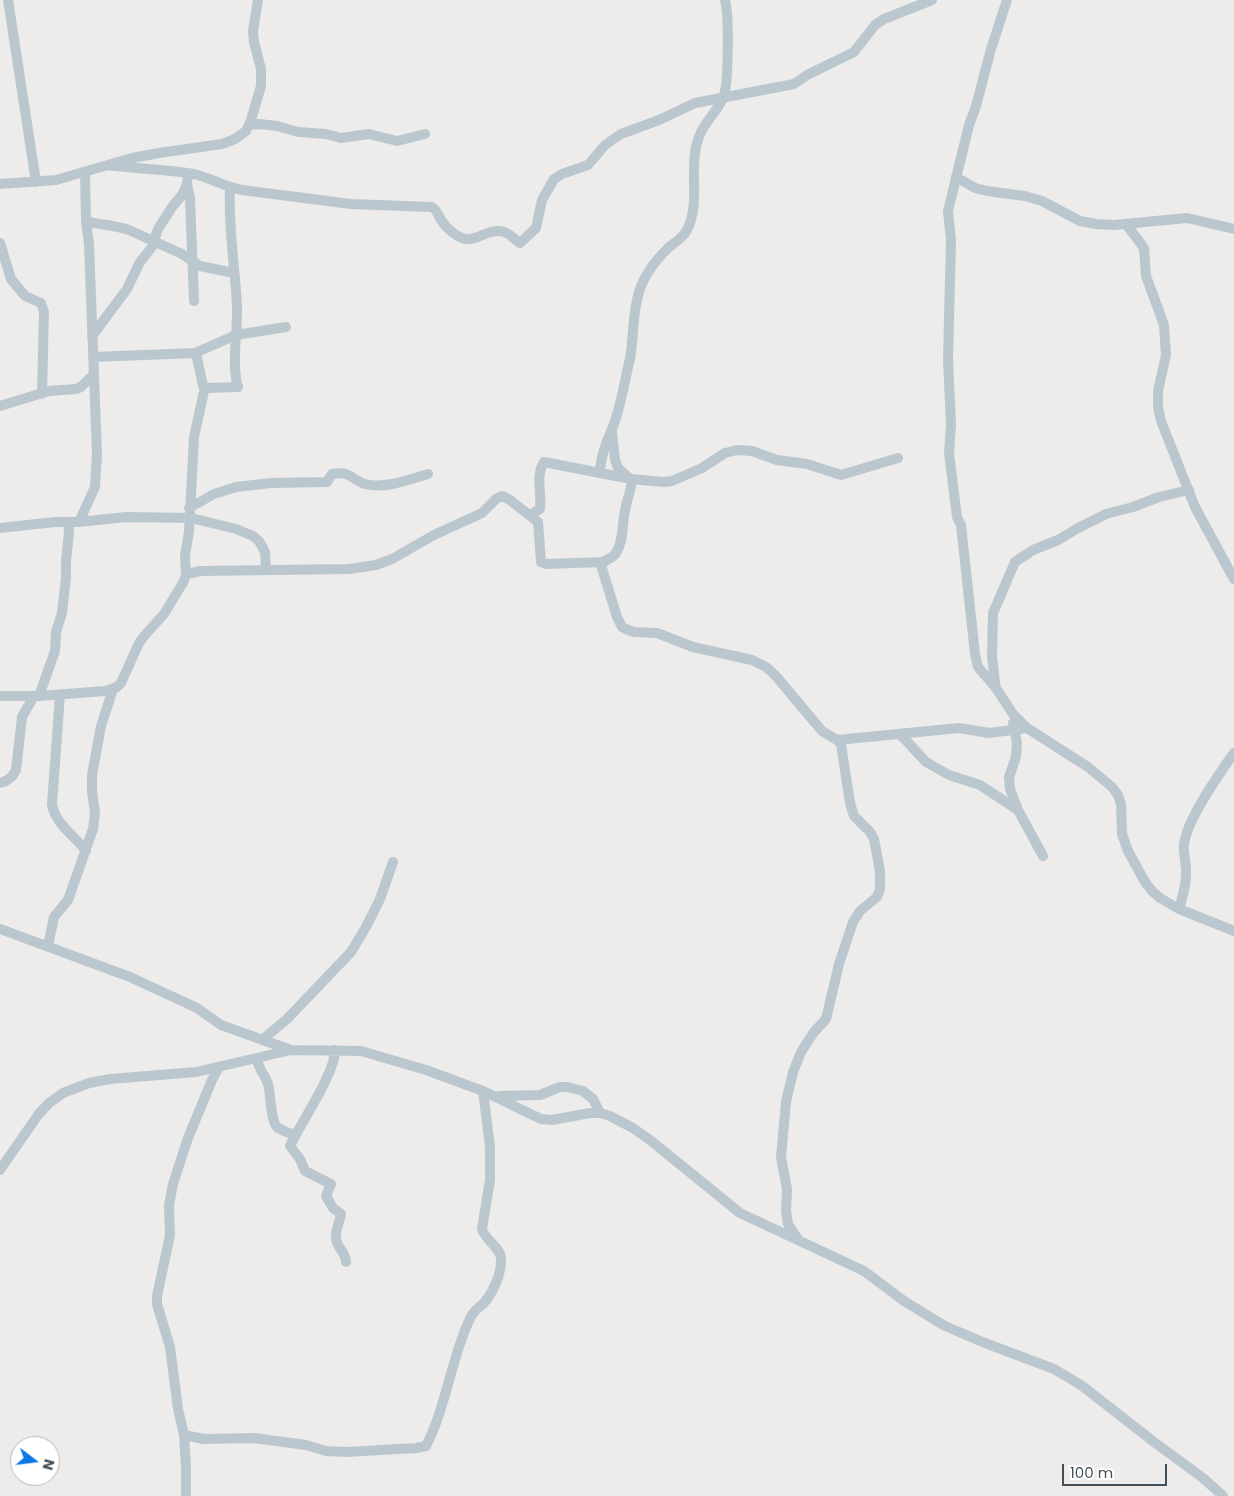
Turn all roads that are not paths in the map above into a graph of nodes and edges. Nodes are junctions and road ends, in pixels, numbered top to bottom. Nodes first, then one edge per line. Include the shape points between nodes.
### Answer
1 (8, 0) edge
2 (258, 0) edge
3 (725, 0) edge
4 (932, 0) edge
5 (1007, 0) edge
6 (723, 98) junction
7 (249, 125) junction
8 (425, 134) dead end
9 (108, 165) junction
10 (85, 172) junction
11 (956, 177) junction
12 (188, 179) junction
13 (36, 182) junction
14 (0, 184) edge
15 (230, 187) junction
16 (86, 221) junction
17 (1126, 224) junction
18 (1234, 229) edge
19 (153, 240) junction
20 (0, 242) edge
21 (2, 256) edge
22 (192, 261) junction
23 (234, 273) junction
24 (194, 301) dead end
25 (286, 327) dead end
26 (236, 335) junction
27 (92, 336) junction
28 (196, 353) junction
29 (93, 357) junction
30 (94, 374) junction
31 (205, 387) junction
32 (42, 394) junction
33 (0, 406) edge
34 (612, 431) junction
35 (898, 458) dead end
36 (599, 473) junction
37 (428, 474) dead end
38 (630, 478) junction
39 (1189, 490) junction
40 (189, 513) junction
41 (530, 515) junction
42 (74, 522) junction
43 (0, 528) edge
44 (603, 562) junction
45 (266, 570) junction
46 (186, 574) junction
47 (1234, 579) edge
48 (996, 688) junction
49 (113, 689) junction
50 (60, 695) junction
51 (0, 696) edge
52 (36, 696) junction
53 (1013, 714) junction
54 (1027, 728) junction
55 (1014, 729) junction
56 (901, 734) junction
57 (837, 740) junction
58 (1234, 753) edge
59 (0, 783) edge
60 (1018, 810) junction
61 (86, 851) junction
62 (1043, 856) dead end
63 (393, 862) dead end
64 (1179, 909) junction
65 (0, 928) edge
66 (1234, 931) edge
67 (48, 946) junction
68 (266, 1042) junction
69 (291, 1050) junction
70 (335, 1050) junction
71 (269, 1056) junction
72 (257, 1059) junction
73 (219, 1067) junction
74 (483, 1091) junction
75 (495, 1096) junction
76 (600, 1113) junction
77 (295, 1135) junction
78 (0, 1170) edge
79 (798, 1240) junction
80 (346, 1262) dead end
81 (184, 1435) junction
82 (186, 1496) edge
83 (1223, 1496) edge

1 - 13 street
2 - 7 street via 254,42 262,78 256,110
3 - 6 street via 729,25
4 - 6 street via 875,25 854,52 794,84
5 - 11 street
6 - 15 street via 695,103 621,134 605,145 588,165 554,179 546,192 536,228 520,243 511,234 501,231 471,240 461,238 444,224 432,207 351,204
6 - 34 street via 700,133 695,149 695,193 690,224 680,240 652,266 639,290 630,358
7 - 8 street via 277,126 341,138 369,134 397,141
7 - 9 street via 235,139 222,144 159,153
9 - 10 street
9 - 12 street
10 - 13 street
10 - 16 street
11 - 17 street via 981,189 1042,201 1080,221
11 - 48 street via 948,211 951,240 949,453 978,667
12 - 15 street via 208,178
12 - 19 street via 182,195
12 - 22 street
13 - 14 street
15 - 23 street
16 - 19 street via 121,227
16 - 27 street via 90,244
17 - 18 street via 1187,218
17 - 39 street via 1144,248 1146,276 1164,325 1166,355 1158,407
19 - 22 street
19 - 27 street via 127,289
20 - 21 street
21 - 32 street via 14,284 25,296 39,301 44,312
22 - 23 street
22 - 24 street
23 - 26 street
25 - 26 street
26 - 28 street
26 - 31 street via 238,387
27 - 29 street
28 - 29 street
28 - 31 street via 201,382
29 - 30 street
30 - 32 street via 76,389
30 - 42 street via 96,479 93,493
31 - 40 street via 194,437
32 - 33 street
34 - 36 street
34 - 38 street via 618,468
35 - 38 street via 841,475 808,464 737,450 672,481
36 - 38 street
36 - 41 street via 544,462 540,473 540,509
37 - 40 street via 384,485 366,484 340,473 332,474 327,482 236,487 214,494
38 - 44 street via 632,482 618,549 613,557
39 - 47 street
39 - 48 street via 1106,514 1015,562 993,614 992,656
40 - 42 street
40 - 45 street via 253,536 265,552
40 - 46 street
41 - 44 street via 539,524 541,562
41 - 45 street via 510,500 499,497 482,513 376,565
42 - 43 street
42 - 52 street via 69,532 62,613 55,651
44 - 57 street via 602,570 622,627 634,632 664,635 693,647 752,660 766,667 822,731
45 - 46 street
46 - 49 street via 164,614 139,644 121,683
48 - 53 street
49 - 50 street
49 - 61 street via 101,726 92,775 95,813
50 - 52 street
50 - 61 street via 52,804 58,820
51 - 52 street
52 - 59 street via 22,717 14,775
53 - 54 street
53 - 55 street
54 - 55 street
54 - 64 street via 1088,767 1112,787 1121,804 1122,834 1145,882 1160,898
55 - 56 street via 989,733 959,728
55 - 60 street via 1016,757 1009,777
56 - 57 street
56 - 60 street via 926,762 949,775 980,785
57 - 79 street via 843,751 846,788 854,816 874,839 880,889 877,897 860,911 853,922 826,1019 801,1052 793,1072 786,1102 781,1157 787,1189 788,1224
58 - 64 street via 1187,830 1185,887
60 - 62 street
61 - 67 street via 68,900 54,917
63 - 68 street via 380,899 351,952
64 - 66 street
65 - 67 street
67 - 68 street via 130,977 197,1008 221,1026
68 - 69 street
68 - 71 street via 272,1050
69 - 70 street
69 - 71 street
70 - 74 street via 361,1050
70 - 77 street via 328,1074
71 - 72 street
72 - 73 street
72 - 77 street via 268,1084 277,1127
73 - 78 street via 196,1072 110,1078 63,1093 38,1115
73 - 81 street via 188,1138 170,1196 169,1246 157,1296 170,1347
74 - 75 street
74 - 81 street via 490,1147 490,1180 482,1229 499,1252 500,1267 494,1288 473,1313 465,1330 426,1446 346,1452 254,1438 204,1439
75 - 76 street via 541,1119
75 - 76 street via 540,1095 567,1087 583,1091 593,1099
76 - 79 street via 639,1132 740,1213
77 - 80 street via 290,1146 305,1171 331,1184 326,1196 341,1214 336,1226 336,1240
79 - 83 street via 864,1271 945,1326 1054,1369 1074,1381
81 - 82 street

